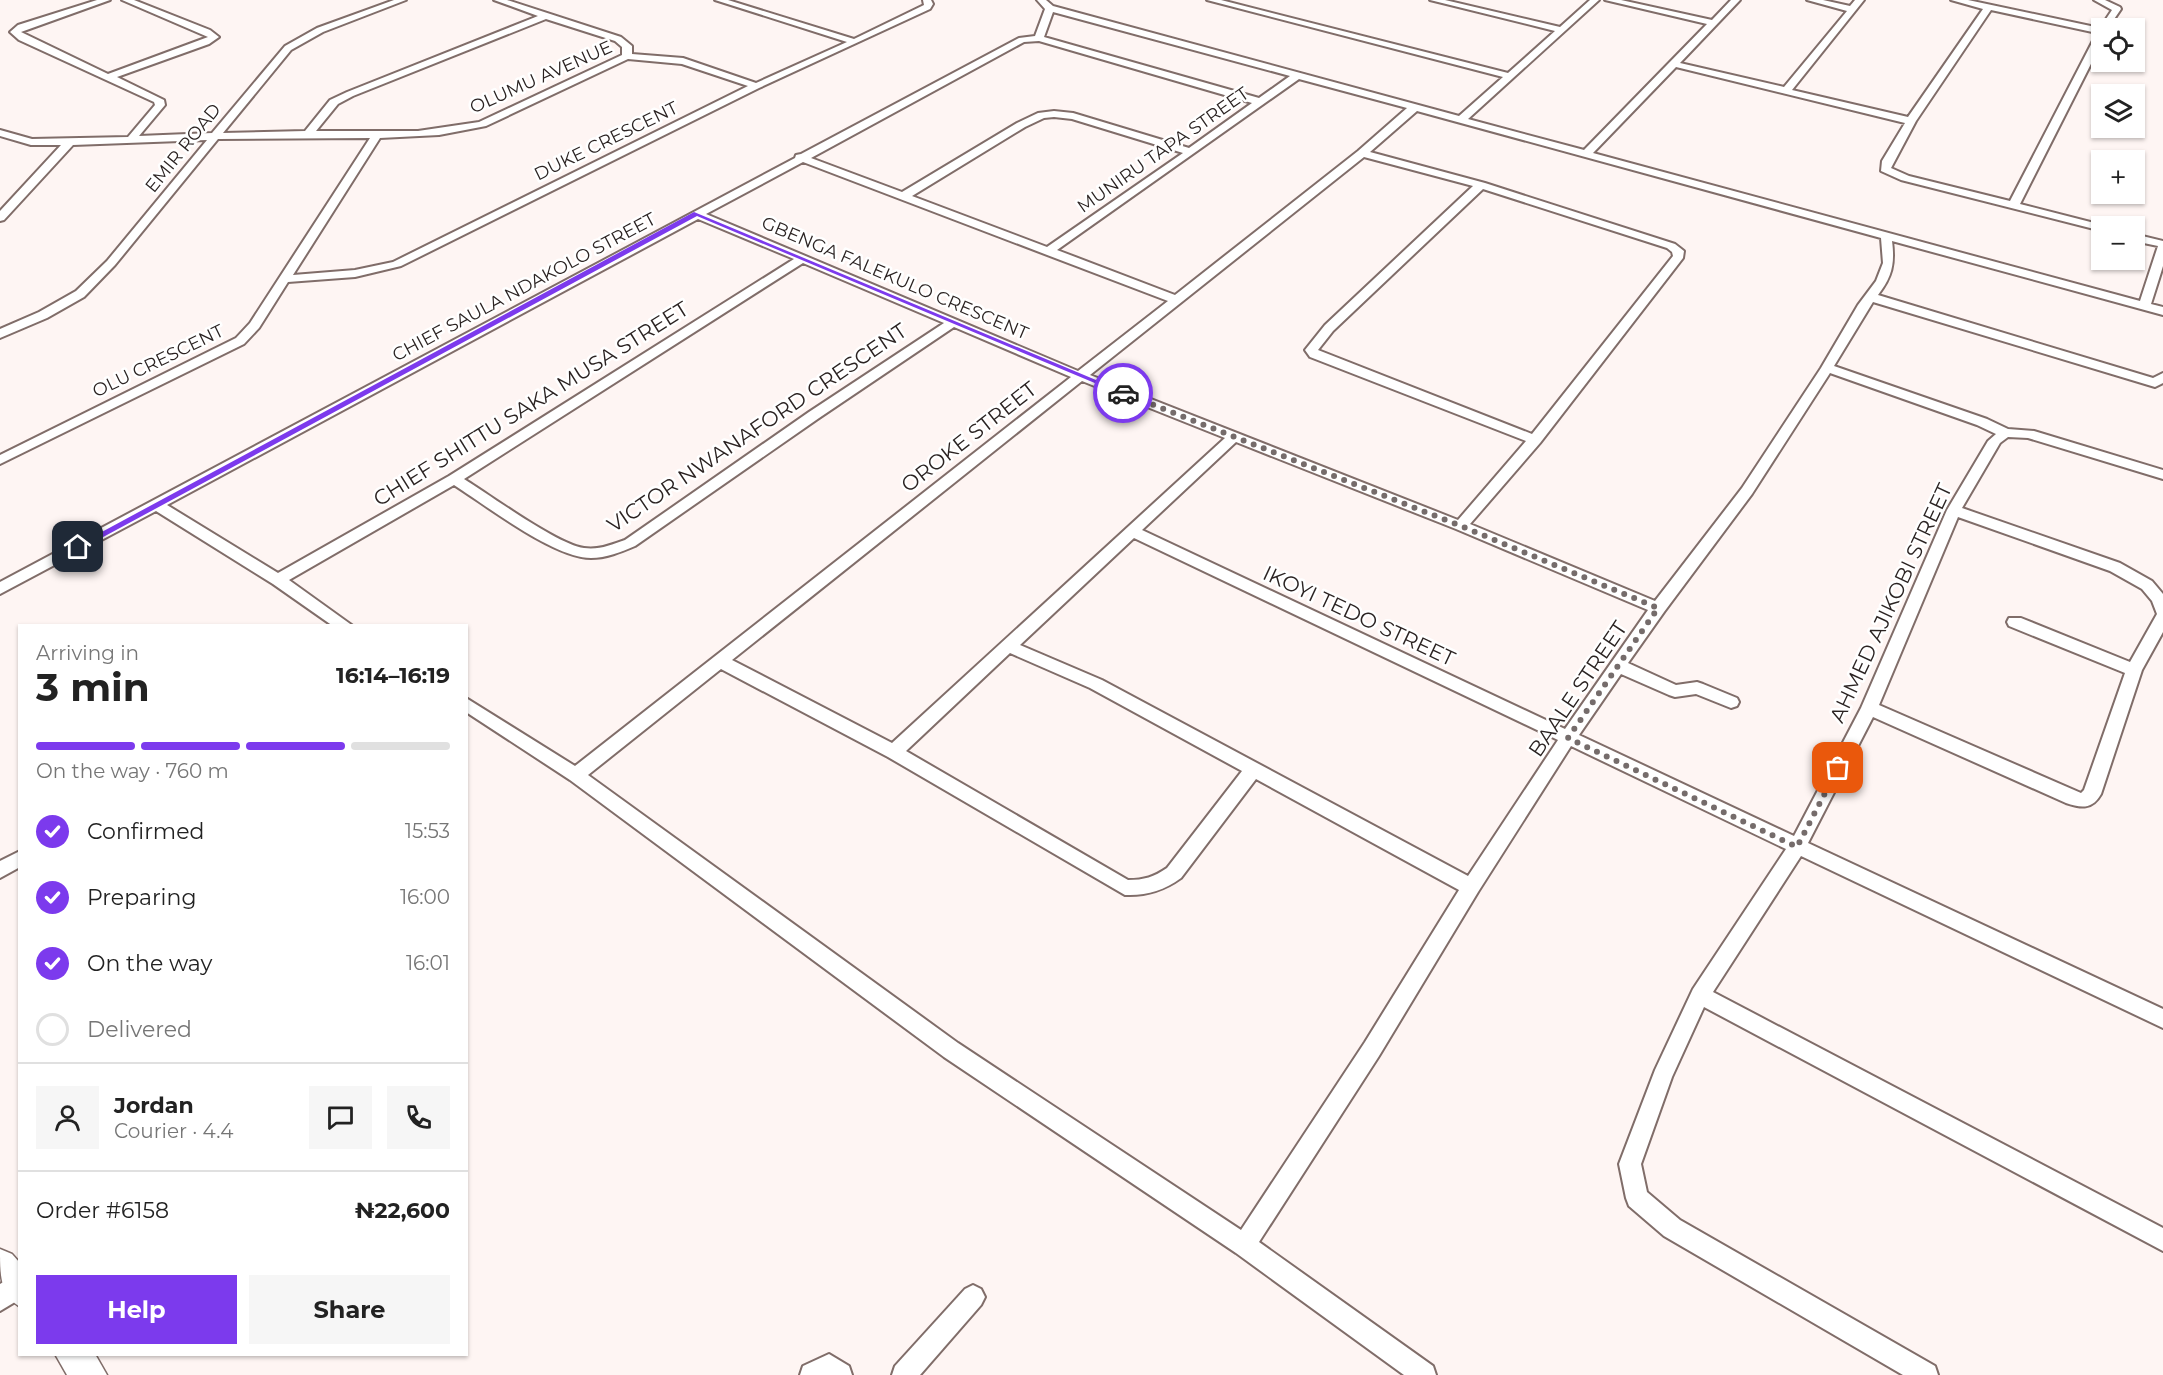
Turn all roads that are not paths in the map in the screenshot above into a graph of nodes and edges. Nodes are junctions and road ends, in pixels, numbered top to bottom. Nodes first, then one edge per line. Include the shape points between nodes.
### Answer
1 (106, 0) edge
2 (126, 0) edge
3 (402, 0) edge
4 (498, 0) edge
5 (719, 0) edge
6 (927, 0) edge
7 (1211, 0) edge
8 (1438, 0) edge
9 (1595, 0) edge
10 (1609, 0) edge
11 (1736, 0) edge
12 (1811, 0) edge
13 (1860, 0) edge
14 (1955, 0) edge
15 (2098, 0) edge
16 (1044, 4) edge
17 (1989, 7) junction
18 (1852, 9) junction
19 (545, 16) junction
20 (2111, 18) edge
21 (1713, 23) junction
22 (2091, 28) edge
23 (1561, 30) junction
24 (1039, 38) junction
25 (855, 42) junction
26 (2091, 52) edge
27 (627, 56) junction
28 (1674, 64) junction
29 (1296, 76) junction
30 (1510, 76) junction
31 (108, 77) junction
32 (756, 86) junction
33 (1786, 91) junction
34 (1260, 102) junction
35 (1415, 107) junction
36 (1462, 119) junction
37 (1911, 121) junction
38 (0, 133) edge
39 (308, 134) junction
40 (377, 135) junction
41 (213, 137) junction
42 (131, 139) junction
43 (70, 142) junction
44 (1191, 152) junction
45 (1362, 153) junction
46 (1587, 153) junction
47 (800, 158) junction
48 (1481, 185) junction
49 (903, 196) junction
50 (13, 205) junction
51 (2014, 205) junction
52 (0, 206) edge
53 (696, 214) junction
54 (0, 218) edge
55 (2091, 225) edge
56 (1886, 234) junction
57 (2145, 240) edge
58 (2163, 246) edge
59 (1048, 251) junction
60 (802, 259) junction
61 (285, 279) junction
62 (1870, 297) junction
63 (1177, 300) junction
64 (2144, 306) junction
65 (2163, 311) edge
66 (954, 322) junction
67 (0, 334) edge
68 (1827, 368) junction
69 (1080, 376) junction
70 (2160, 383) edge
71 (2005, 433) junction
72 (1235, 436) junction
73 (1536, 440) junction
74 (0, 460) edge
75 (2163, 475) edge
76 (454, 479) junction
77 (156, 505) junction
78 (1954, 510) junction
79 (1461, 526) junction
80 (1132, 531) junction
81 (278, 580) junction
82 (0, 589) edge
83 (1658, 608) junction
84 (2163, 611) edge
85 (2163, 617) edge
86 (2015, 622) dead end
87 (342, 624) edge
88 (1008, 646) junction
89 (720, 661) junction
90 (1619, 666) junction
91 (2134, 670) junction
92 (1731, 702) dead end
93 (468, 705) edge
94 (1869, 708) junction
95 (1568, 738) junction
96 (894, 752) junction
97 (1254, 769) junction
98 (576, 775) junction
99 (1797, 847) junction
100 (18, 859) edge
101 (0, 870) edge
102 (1471, 887) junction
103 (1700, 995) junction
104 (2163, 1019) edge
105 (2163, 1240) edge
106 (1244, 1245) junction
107 (973, 1297) dead end
108 (74, 1356) edge
109 (89, 1375) edge
110 (812, 1375) edge
111 (840, 1375) edge
112 (904, 1375) edge
113 (1424, 1375) edge
114 (1926, 1375) edge

1 - 31 street via 15,32
2 - 31 street via 214,37
3 - 41 street, EMIR ROAD via 320,30 288,48
4 - 19 street, OLUMU AVENUE
5 - 25 street
6 - 25 street, DUKE CRESCENT via 927,7
7 - 30 street
8 - 23 street
9 - 23 street
10 - 21 street
11 - 21 street
12 - 18 street
13 - 18 street
14 - 17 street
15 - 20 street via 2117,9
16 - 24 street
16 - 29 street
17 - 22 street
17 - 37 street
18 - 33 street
19 - 27 street, OLUMU AVENUE via 618,39 627,46
19 - 39 street via 350,94 334,102
21 - 28 street
23 - 30 street
24 - 34 street
24 - 47 street, CHIEF SAULA NDAKOLO STREET via 1022,40
25 - 32 street, DUKE CRESCENT
26 - 51 street
27 - 32 street via 683,61
27 - 40 street, OLUMU AVENUE via 482,124 437,132
28 - 33 street
28 - 46 street
29 - 34 street, MUNIRU TAPA STREET
29 - 35 street
30 - 36 street
31 - 42 street via 159,100 151,118
32 - 61 street, DUKE CRESCENT via 397,264 345,276
33 - 37 street
34 - 44 street, MUNIRU TAPA STREET
35 - 36 street
35 - 45 street, OROKE STREET
36 - 46 street
37 - 51 street via 1884,167 1886,171
38 - 43 street, OLUMU AVENUE via 31,142
39 - 40 street, OLUMU AVENUE
39 - 41 street, OLUMU AVENUE
40 - 61 street, OLU CRESCENT
41 - 42 street, OLUMU AVENUE
41 - 67 street, EMIR ROAD via 111,263 80,294
42 - 43 street, OLUMU AVENUE
43 - 50 street
44 - 49 street via 1073,116 1042,115
44 - 59 street, MUNIRU TAPA STREET
45 - 48 street
45 - 63 street, OROKE STREET
46 - 56 street
47 - 49 street
47 - 53 street, CHIEF SAULA NDAKOLO STREET
48 - 73 street via 1678,251 1678,256
48 - 73 street via 1329,328 1311,350
49 - 59 street
50 - 52 street
50 - 54 street
51 - 55 street
53 - 60 street, GBENGA FALEKULO CRESCENT
53 - 77 street, CHIEF SAULA NDAKOLO STREET
56 - 62 street, BAALE STREET via 1889,263 1882,282
56 - 64 street
57 - 58 street
58 - 64 street
59 - 63 street
60 - 66 street, GBENGA FALEKULO CRESCENT
60 - 76 street, CHIEF SHITTU SAKA MUSA STREET
61 - 74 street, OLU CRESCENT via 240,341
62 - 68 street, BAALE STREET
62 - 70 street
63 - 69 street, OROKE STREET
64 - 65 street
66 - 69 street, GBENGA FALEKULO CRESCENT
66 - 76 street, VICTOR NWANAFORD CRESCENT via 630,543 603,554 583,554 564,548
68 - 71 street
68 - 83 street, BAALE STREET via 1747,491
69 - 72 street, GBENGA FALEKULO CRESCENT
69 - 89 street, OROKE STREET
71 - 75 street via 2029,434
71 - 78 street, AHMED AJIKOBI STREET via 1995,441
72 - 79 street, GBENGA FALEKULO CRESCENT
72 - 80 street
73 - 79 street
76 - 81 street, CHIEF SHITTU SAKA MUSA STREET
77 - 81 street
77 - 82 street, CHIEF SAULA NDAKOLO STREET
78 - 84 street via 2115,567 2147,585
78 - 94 street, AHMED AJIKOBI STREET
79 - 83 street, GBENGA FALEKULO CRESCENT
80 - 88 street
80 - 95 street, IKOYI TEDO STREET
81 - 87 street
83 - 90 street, BAALE STREET
85 - 91 street
86 - 91 street
88 - 96 street
88 - 97 street via 1096,684
89 - 96 street
89 - 98 street, OROKE STREET
90 - 92 street via 1675,691 1697,688
90 - 95 street, BAALE STREET
91 - 94 street via 2092,794 2084,801
93 - 98 street
94 - 99 street, AHMED AJIKOBI STREET
95 - 99 street, IKOYI TEDO STREET
95 - 102 street, BAALE STREET
96 - 97 street via 1125,887 1138,888 1149,888 1174,873
97 - 102 street
98 - 106 street via 942,1043
99 - 103 street, AHMED AJIKOBI STREET
99 - 104 street, IKOYI TEDO STREET
100 - 101 street
102 - 106 street, BAALE STREET
103 - 105 street
103 - 114 street, AHMED AJIKOBI STREET via 1662,1077 1630,1164 1637,1198 1672,1228
106 - 113 street
107 - 112 street
108 - 109 main road
110 - 111 street via 829,1366

